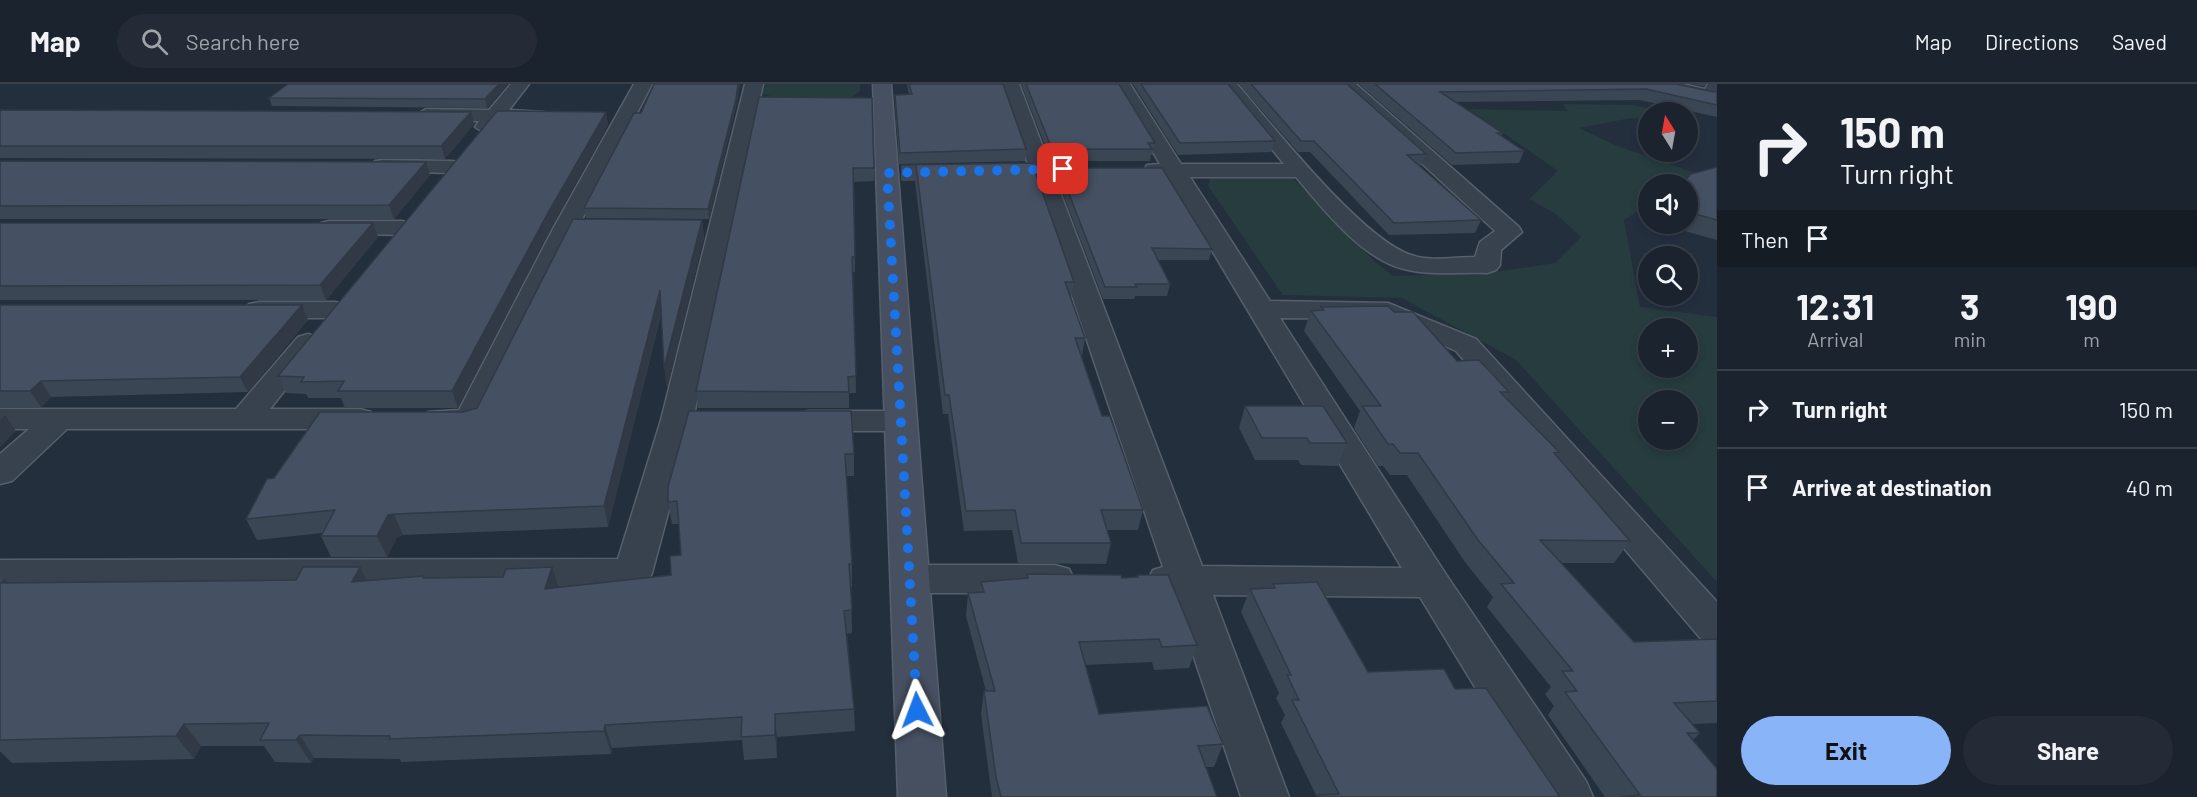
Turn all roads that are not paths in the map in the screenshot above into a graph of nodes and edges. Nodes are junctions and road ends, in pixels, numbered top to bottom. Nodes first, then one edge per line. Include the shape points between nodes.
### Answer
1 (520, 84) edge
2 (643, 84) edge
3 (1010, 84) edge
4 (1121, 84) edge
5 (1228, 84) edge
6 (1345, 84) edge
7 (1656, 84) edge
8 (1717, 85) edge
9 (759, 96) edge
10 (875, 96) edge
11 (411, 115) edge
12 (494, 116) junction
13 (560, 116) edge
14 (464, 152) junction
15 (357, 166) edge
16 (1137, 170) edge
17 (1173, 170) junction
18 (1301, 171) junction
19 (416, 210) junction
20 (307, 228) edge
21 (380, 255) edge
22 (1263, 309) junction
23 (239, 310) edge
24 (0, 419) edge
25 (59, 419) junction
26 (245, 419) junction
27 (677, 420) junction
28 (712, 420) edge
29 (783, 421) edge
30 (901, 421) junction
31 (0, 473) edge
32 (0, 574) edge
33 (910, 579) junction
34 (1187, 580) junction
35 (1431, 583) junction
36 (1717, 629) edge
37 (922, 797) edge
38 (1265, 797) edge
39 (1569, 797) edge

1 - 12 street
2 - 26 street via 615,116 578,227 470,420
3 - 34 street
4 - 17 street
5 - 18 street
6 - 18 street via 1510,232 1489,247 1487,265 1403,262 1378,247
7 - 8 street via 1709,95
9 - 27 street via 712,228
10 - 30 street via 899,172
11 - 12 street
12 - 13 street
12 - 14 street
14 - 15 street
14 - 19 street
16 - 17 street
17 - 18 street
17 - 22 street
19 - 20 street
19 - 21 street
22 - 35 street
22 - 36 street via 1388,311 1466,345
23 - 26 street via 342,301
24 - 25 street
25 - 26 street
25 - 31 street
27 - 28 street
27 - 32 street via 633,573
29 - 30 street
30 - 33 street
33 - 34 street
33 - 37 street
34 - 35 street
34 - 38 street
35 - 39 street

